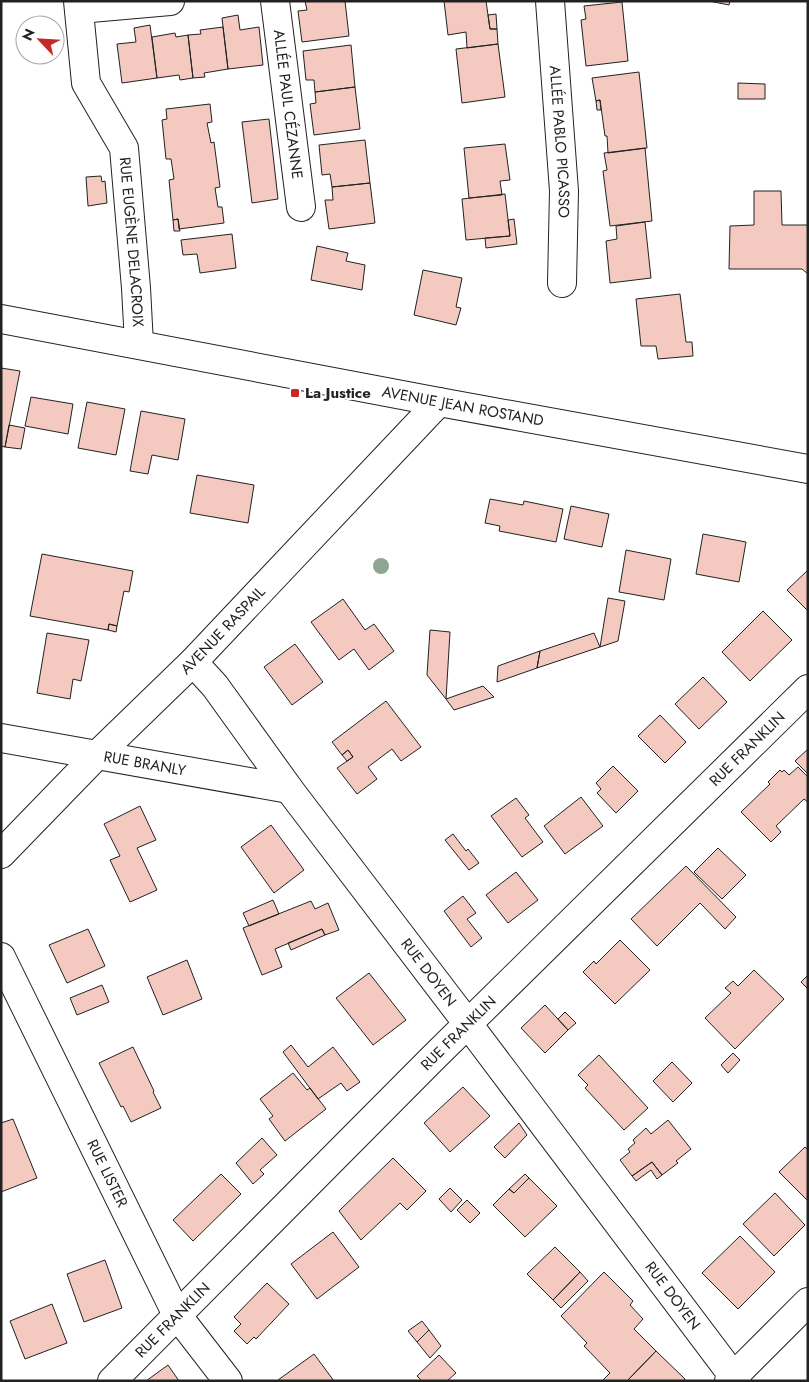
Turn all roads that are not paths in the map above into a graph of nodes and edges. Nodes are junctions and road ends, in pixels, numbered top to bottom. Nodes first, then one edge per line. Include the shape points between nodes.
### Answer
1 (170, 1) edge
2 (276, 1) edge
3 (550, 1) edge
4 (79, 5) edge
5 (301, 207) dead end
6 (562, 283) dead end
7 (1, 319) edge
8 (138, 344) junction
9 (439, 402) junction
10 (808, 469) edge
11 (192, 662) junction
12 (808, 689) edge
13 (1, 738) edge
14 (97, 755) junction
15 (289, 789) junction
16 (1, 854) edge
17 (1, 957) edge
18 (468, 1024) junction
19 (808, 1302) edge
20 (177, 1315) junction
21 (733, 1379) edge
22 (112, 1381) edge
23 (228, 1381) edge

1 - 4 street
2 - 5 street, ALLÉE PAUL CÉZANNE
3 - 6 street, ALLÉE PABLO PICASSO via 564,191
4 - 8 street, RUE EUGÈNE DELACROIX via 86,83 124,148
7 - 8 street, AVENUE JEAN ROSTAND
8 - 9 street, AVENUE JEAN ROSTAND
9 - 10 street, AVENUE JEAN ROSTAND
9 - 11 street, AVENUE RASPAIL
11 - 14 street, AVENUE RASPAIL
11 - 15 street, RUE DOYEN via 215,686
12 - 18 street, RUE FRANKLIN
13 - 14 street, RUE BRANLY
14 - 15 street, RUE BRANLY
14 - 16 street, AVENUE RASPAIL
15 - 18 street, RUE DOYEN
17 - 20 street, RUE LISTER
18 - 20 street, RUE FRANKLIN
18 - 21 street, RUE DOYEN
19 - 21 street
20 - 22 street, RUE FRANKLIN
20 - 23 street, RUE LISTER

